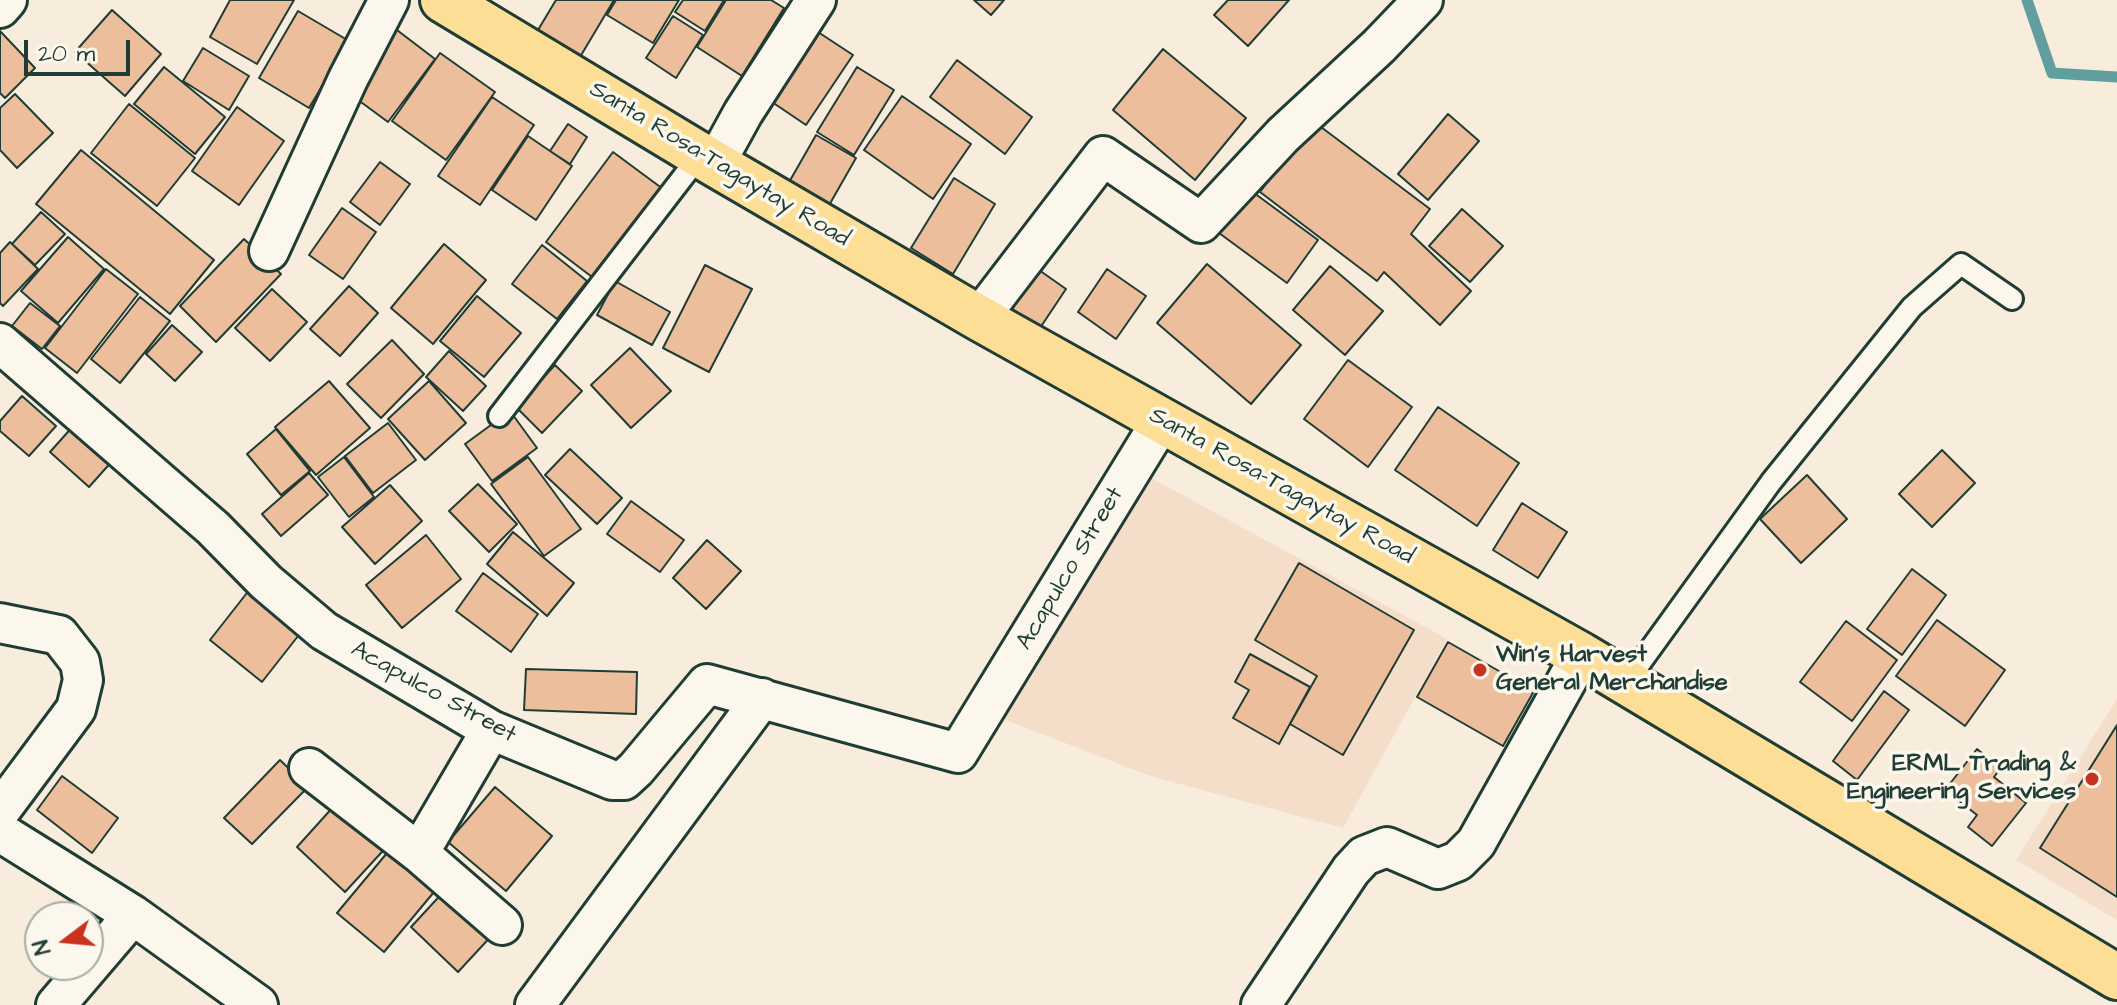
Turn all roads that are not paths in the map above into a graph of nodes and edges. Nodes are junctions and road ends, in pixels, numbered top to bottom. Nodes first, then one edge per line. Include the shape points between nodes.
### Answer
1 (7, 0) edge
2 (389, 0) edge
3 (443, 0) edge
4 (816, 0) edge
5 (1423, 0) edge
6 (0, 8) edge
7 (708, 160) junction
8 (269, 251) dead end
9 (2012, 299) dead end
10 (979, 318) junction
11 (0, 343) edge
12 (499, 416) dead end
13 (1162, 420) junction
14 (0, 623) edge
15 (1581, 655) junction
16 (1625, 684) junction
17 (762, 698) junction
18 (491, 730) junction
19 (309, 768) dead end
20 (0, 811) edge
21 (0, 832) edge
22 (419, 853) junction
23 (133, 915) junction
24 (502, 925) dead end
25 (2117, 977) edge
26 (56, 1005) edge
27 (258, 1005) edge
28 (535, 1005) edge
29 (1261, 1005) edge

1 - 6 street
2 - 8 street
3 - 7 main road, Santa Rosa-Tagaytay Road
4 - 7 street
5 - 10 street via 1201,223 1103,156
7 - 10 main road, Santa Rosa-Tagaytay Road
7 - 12 lane
9 - 16 lane via 1961,264 1912,307 1771,482
10 - 13 main road, Santa Rosa-Tagaytay Road
11 - 18 street, Acapulco Street via 324,631
13 - 15 main road, Santa Rosa-Tagaytay Road
13 - 17 street, Acapulco Street via 958,753
14 - 20 street via 59,635 80,662 83,680 76,709
15 - 16 main road, Santa Rosa-Tagaytay Road
15 - 29 street via 1476,843 1458,861 1438,869 1387,847 1364,856
16 - 25 main road, Santa Rosa-Tagaytay Road
17 - 18 street, Acapulco Street via 707,684 624,780 612,780
17 - 28 street
18 - 22 street
19 - 22 street
21 - 23 street
22 - 24 street
23 - 26 street
23 - 27 street

